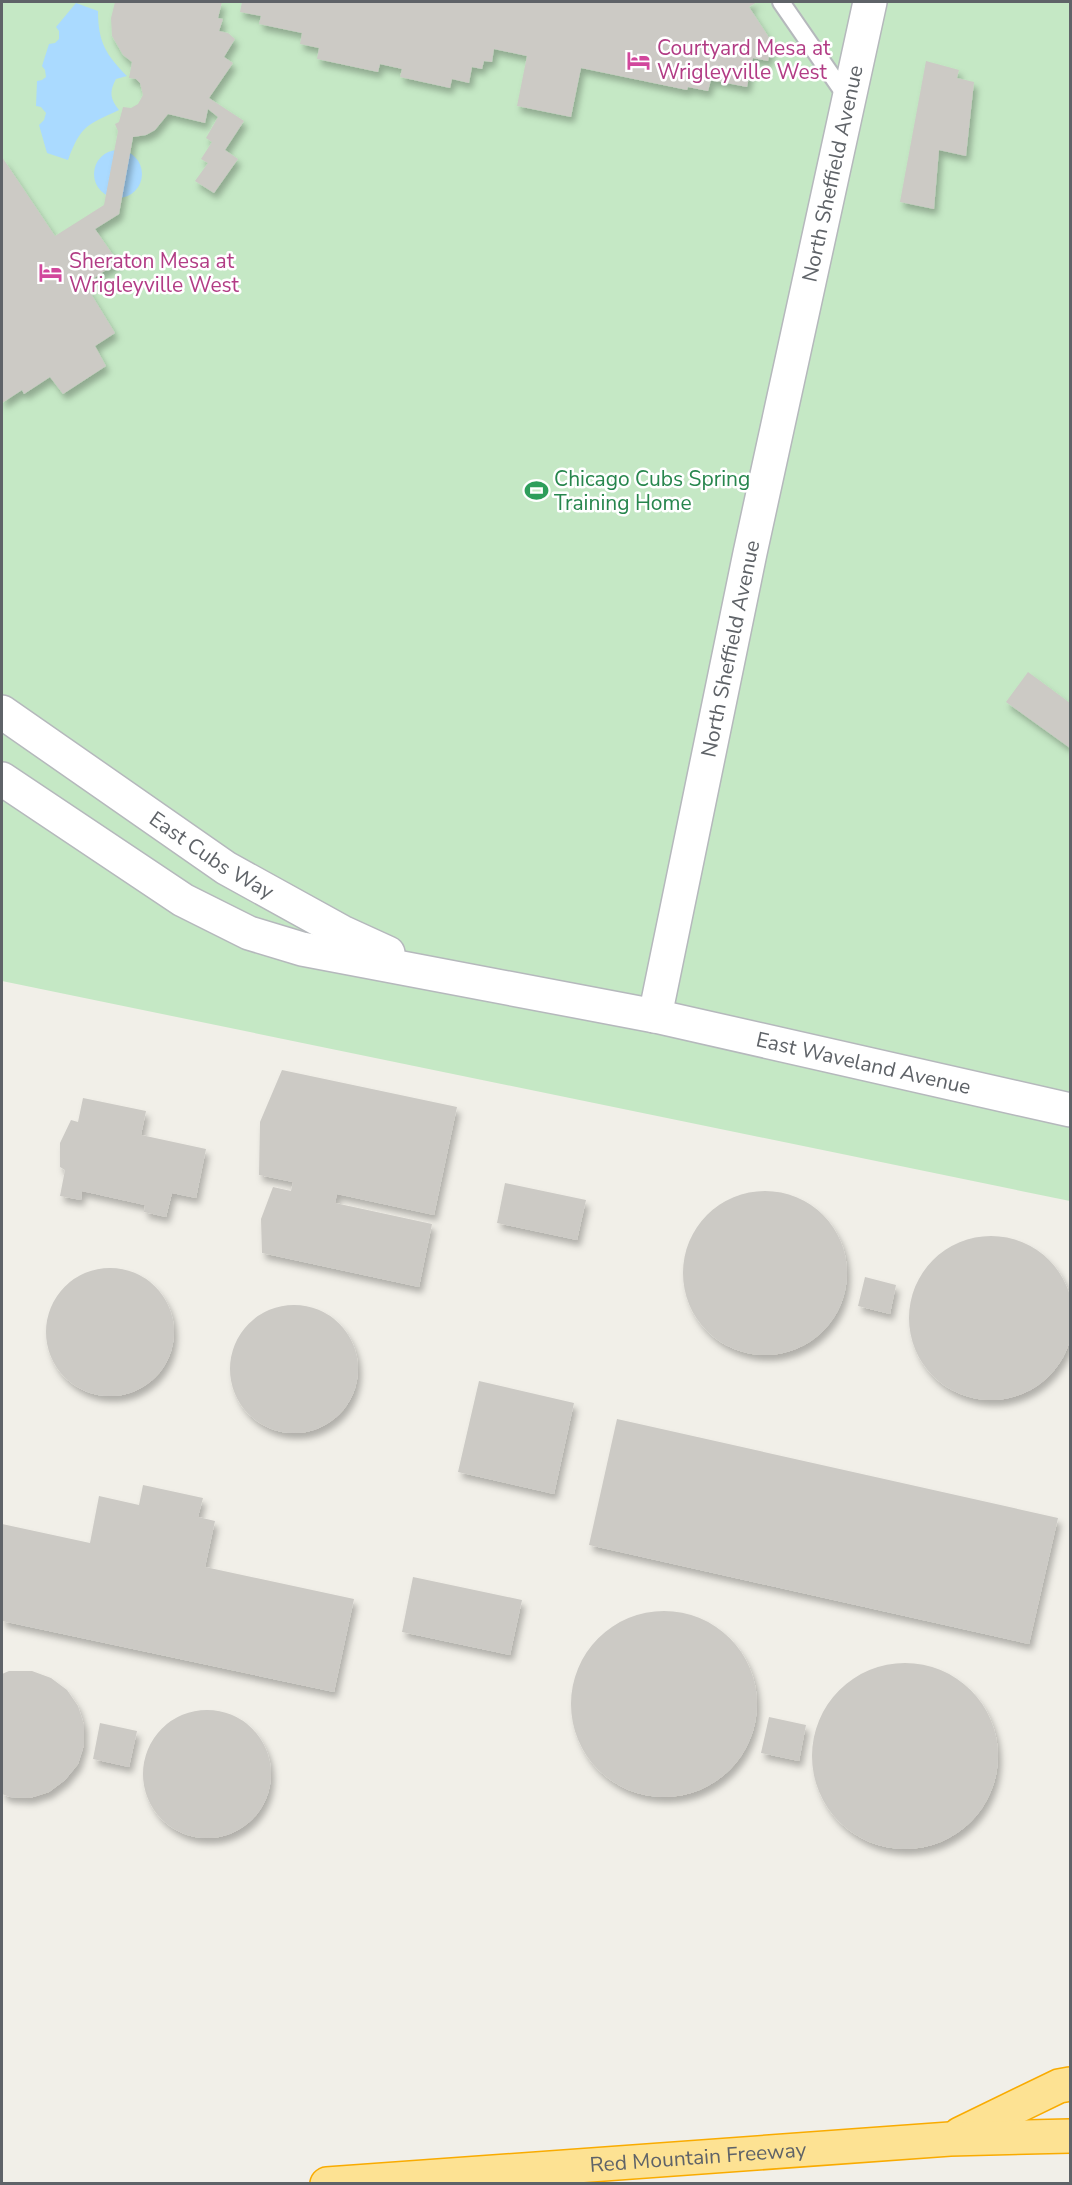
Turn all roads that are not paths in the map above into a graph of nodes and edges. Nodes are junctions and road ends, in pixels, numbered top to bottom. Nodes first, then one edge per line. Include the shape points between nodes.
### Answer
1 (781, 2) edge
2 (870, 2) edge
3 (848, 99) junction
4 (2, 712) edge
5 (2, 779) edge
6 (436, 975) junction
7 (655, 1016) junction
8 (1071, 1110) edge
9 (1071, 2085) edge
10 (1071, 2136) edge
11 (950, 2139) junction
12 (327, 2184) edge

1 - 3 lane
2 - 3 street, North Sheffield Avenue
3 - 7 street, North Sheffield Avenue
4 - 6 street, East Cubs Way via 226,868 342,932
5 - 6 street, East Cubs Way via 183,900 241,929 302,949
6 - 7 street, East Cubs Way
7 - 8 street, East Waveland Avenue
9 - 11 highway via 1059,2086
10 - 11 highway, Red Mountain Freeway
11 - 12 highway, Red Mountain Freeway

